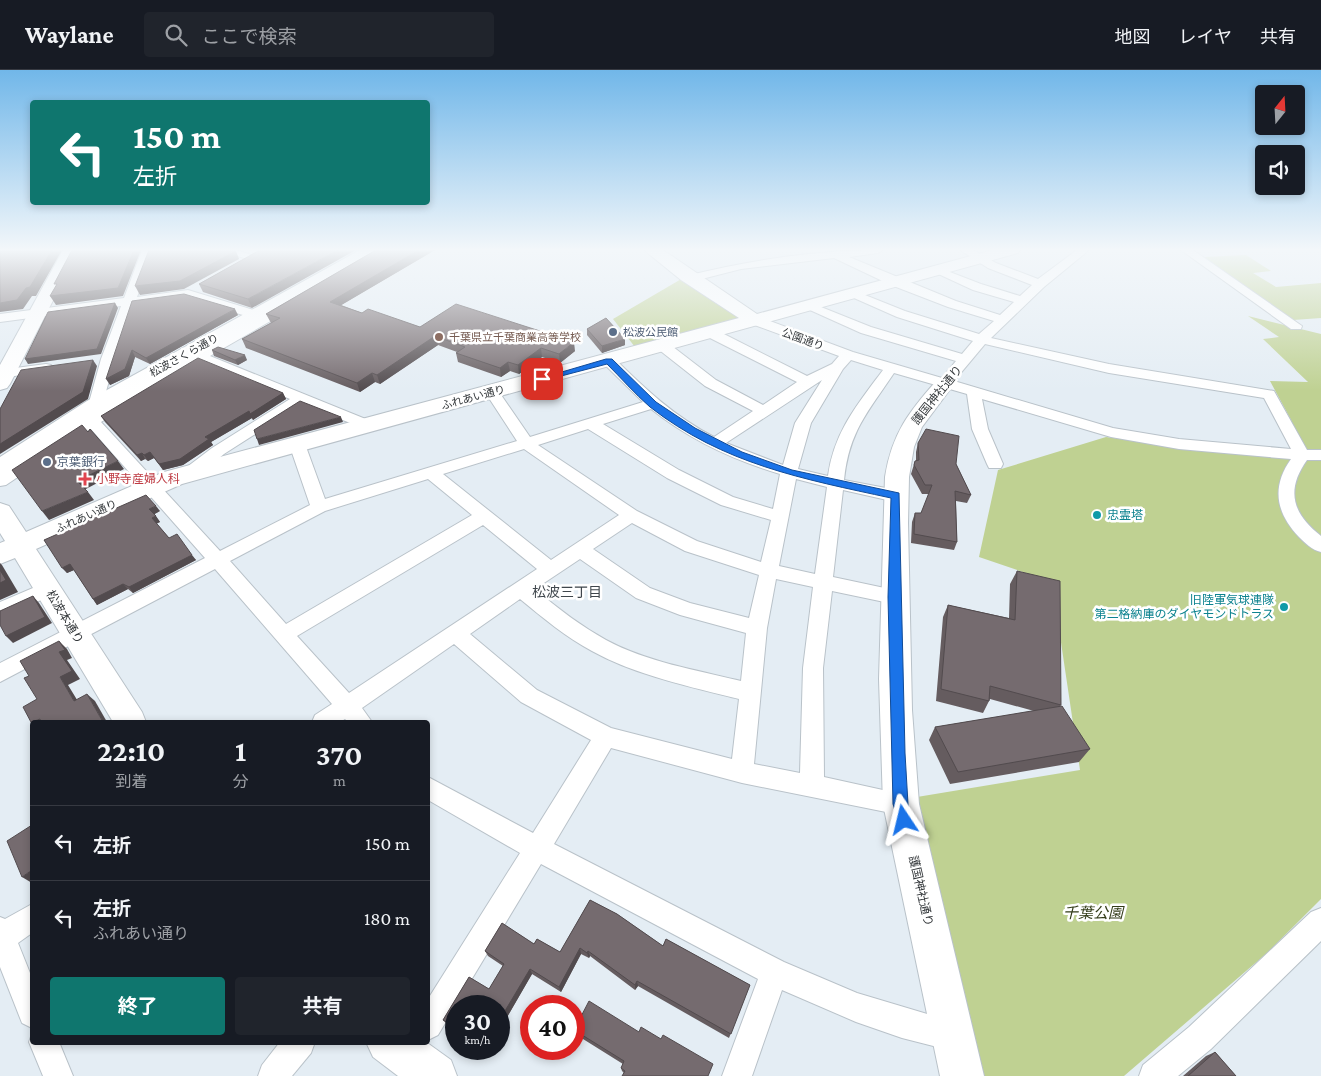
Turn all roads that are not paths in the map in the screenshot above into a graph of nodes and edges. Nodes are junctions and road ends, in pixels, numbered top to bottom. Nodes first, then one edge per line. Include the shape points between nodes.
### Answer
1 (46, 297) edge
2 (130, 297) edge
3 (166, 297) edge
4 (198, 297) edge
5 (288, 297) edge
6 (303, 297) edge
7 (719, 297) edge
8 (840, 297) edge
9 (859, 297) edge
10 (934, 297) edge
11 (1009, 297) edge
12 (1026, 297) edge
13 (1254, 297) edge
14 (1022, 301) junction
15 (128, 302) junction
16 (807, 306) junction
17 (37, 314) junction
18 (256, 315) junction
19 (0, 318) edge
20 (1002, 319) junction
21 (754, 320) junction
22 (1296, 326) dead end
23 (709, 332) junction
24 (982, 339) junction
25 (663, 346) junction
26 (200, 357) junction
27 (108, 359) junction
28 (966, 359) junction
29 (609, 361) junction
30 (842, 361) junction
31 (90, 362) edge
32 (62, 365) edge
33 (891, 368) junction
34 (2, 377) edge
35 (807, 382) junction
36 (944, 384) junction
37 (492, 392) junction
38 (974, 392) junction
39 (301, 398) junction
40 (653, 404) junction
41 (764, 411) junction
42 (93, 413) junction
43 (591, 424) junction
44 (368, 425) junction
45 (716, 443) junction
46 (297, 444) junction
47 (526, 444) junction
48 (1302, 455) junction
49 (1321, 455) edge
50 (995, 464) dead end
51 (0, 468) edge
52 (431, 473) junction
53 (789, 473) junction
54 (189, 474) junction
55 (0, 481) edge
56 (835, 483) junction
57 (153, 487) junction
58 (896, 496) junction
59 (320, 508) junction
60 (0, 512) edge
61 (630, 515) junction
62 (483, 516) junction
63 (780, 517) junction
64 (1321, 546) edge
65 (10, 549) edge
66 (579, 549) junction
67 (217, 560) junction
68 (550, 569) junction
69 (769, 571) junction
70 (824, 582) junction
71 (48, 589) junction
72 (521, 589) junction
73 (894, 597) junction
74 (0, 611) edge
75 (757, 628) junction
76 (455, 633) junction
77 (75, 634) junction
78 (283, 635) junction
79 (0, 672) edge
80 (749, 692) junction
81 (345, 707) junction
82 (129, 720) edge
83 (326, 720) edge
84 (358, 720) edge
85 (606, 737) junction
86 (742, 772) junction
87 (812, 786) junction
88 (430, 789) edge
89 (901, 804) junction
90 (536, 848) junction
91 (30, 918) edge
92 (1321, 922) edge
93 (1, 935) edge
94 (774, 972) junction
95 (30, 1008) edge
96 (430, 1024) edge
97 (953, 1036) junction
98 (298, 1045) edge
99 (273, 1076) edge
100 (737, 1076) edge
101 (962, 1076) edge
102 (1154, 1076) edge

1 - 17 street
2 - 15 street
3 - 15 street
4 - 18 street
5 - 18 street, 松波さくら通り
6 - 26 street
7 - 21 street, 公園通り
8 - 16 street, ふれあい通り
9 - 24 street
10 - 20 street
11 - 14 street
12 - 14 street, 護国神社通り
13 - 22 street
14 - 20 street, 護国神社通り
15 - 17 street
15 - 27 street
16 - 21 street, ふれあい通り
16 - 28 street via 866,330
17 - 19 street
17 - 34 street
18 - 42 street, 松波さくら通り
20 - 24 street, 護国神社通り
21 - 23 street, ふれあい通り
21 - 30 street, 公園通り
23 - 25 street, ふれあい通り
23 - 35 street
24 - 28 street, 護国神社通り
24 - 48 street via 1131,373 1269,394
25 - 29 street, ふれあい通り
25 - 41 street via 690,370 726,394
26 - 39 street
26 - 42 street
27 - 31 street
27 - 42 street
28 - 36 street, 護国神社通り
29 - 37 street, ふれあい通り
29 - 40 street
30 - 33 street, 公園通り
30 - 35 street
30 - 53 street via 803,423
32 - 34 street
33 - 36 street, 公園通り
33 - 56 street via 852,423 839,454
35 - 41 street
36 - 38 street, 公園通り
36 - 58 street, 護国神社通り via 908,431
37 - 44 street, ふれあい通り
37 - 47 street
38 - 48 street, 公園通り via 1110,432 1179,444
38 - 50 street via 975,415
39 - 44 street
39 - 54 street via 218,451
40 - 43 street
40 - 45 street
41 - 45 street
42 - 51 street, 松波さくら通り
42 - 55 street
42 - 57 street
43 - 47 street
43 - 63 street via 696,486 727,501
44 - 46 street, ふれあい通り
45 - 53 street
46 - 54 street, ふれあい通り
46 - 59 street
47 - 52 street
47 - 61 street
48 - 49 street, 公園通り
48 - 64 street via 1288,475 1285,498 1292,518 1302,532
52 - 59 street
52 - 62 street
53 - 56 street
53 - 63 street
54 - 57 street, ふれあい通り
56 - 58 street
56 - 70 street
57 - 65 street, ふれあい通り
57 - 67 street
58 - 73 street, 護国神社通り
59 - 67 street
60 - 65 street, 松波本通り
61 - 66 street
61 - 69 street via 691,546
62 - 68 street
62 - 78 street
63 - 69 street
65 - 71 street, 松波本通り
66 - 68 street
66 - 75 street via 643,593 687,610
67 - 77 street
67 - 78 street
68 - 72 street
69 - 70 street
69 - 75 street
70 - 73 street
70 - 87 street via 813,668
71 - 74 street
71 - 77 street, 松波本通り
72 - 76 street
72 - 80 street via 600,646 664,671
73 - 89 street, 護国神社通り
75 - 80 street
76 - 81 street
76 - 85 street via 529,696
77 - 79 street
77 - 82 street, 松波本通り
78 - 81 street
80 - 86 street
81 - 83 street
81 - 84 street
85 - 86 street
85 - 90 street
86 - 87 street
87 - 89 street
88 - 90 street
89 - 97 street, 護国神社通り
90 - 94 street
90 - 96 street
91 - 93 street
92 - 102 street via 1200,1038
93 - 95 street
94 - 97 street via 902,1024
94 - 100 street
97 - 101 street, 護国神社通り
98 - 99 street

